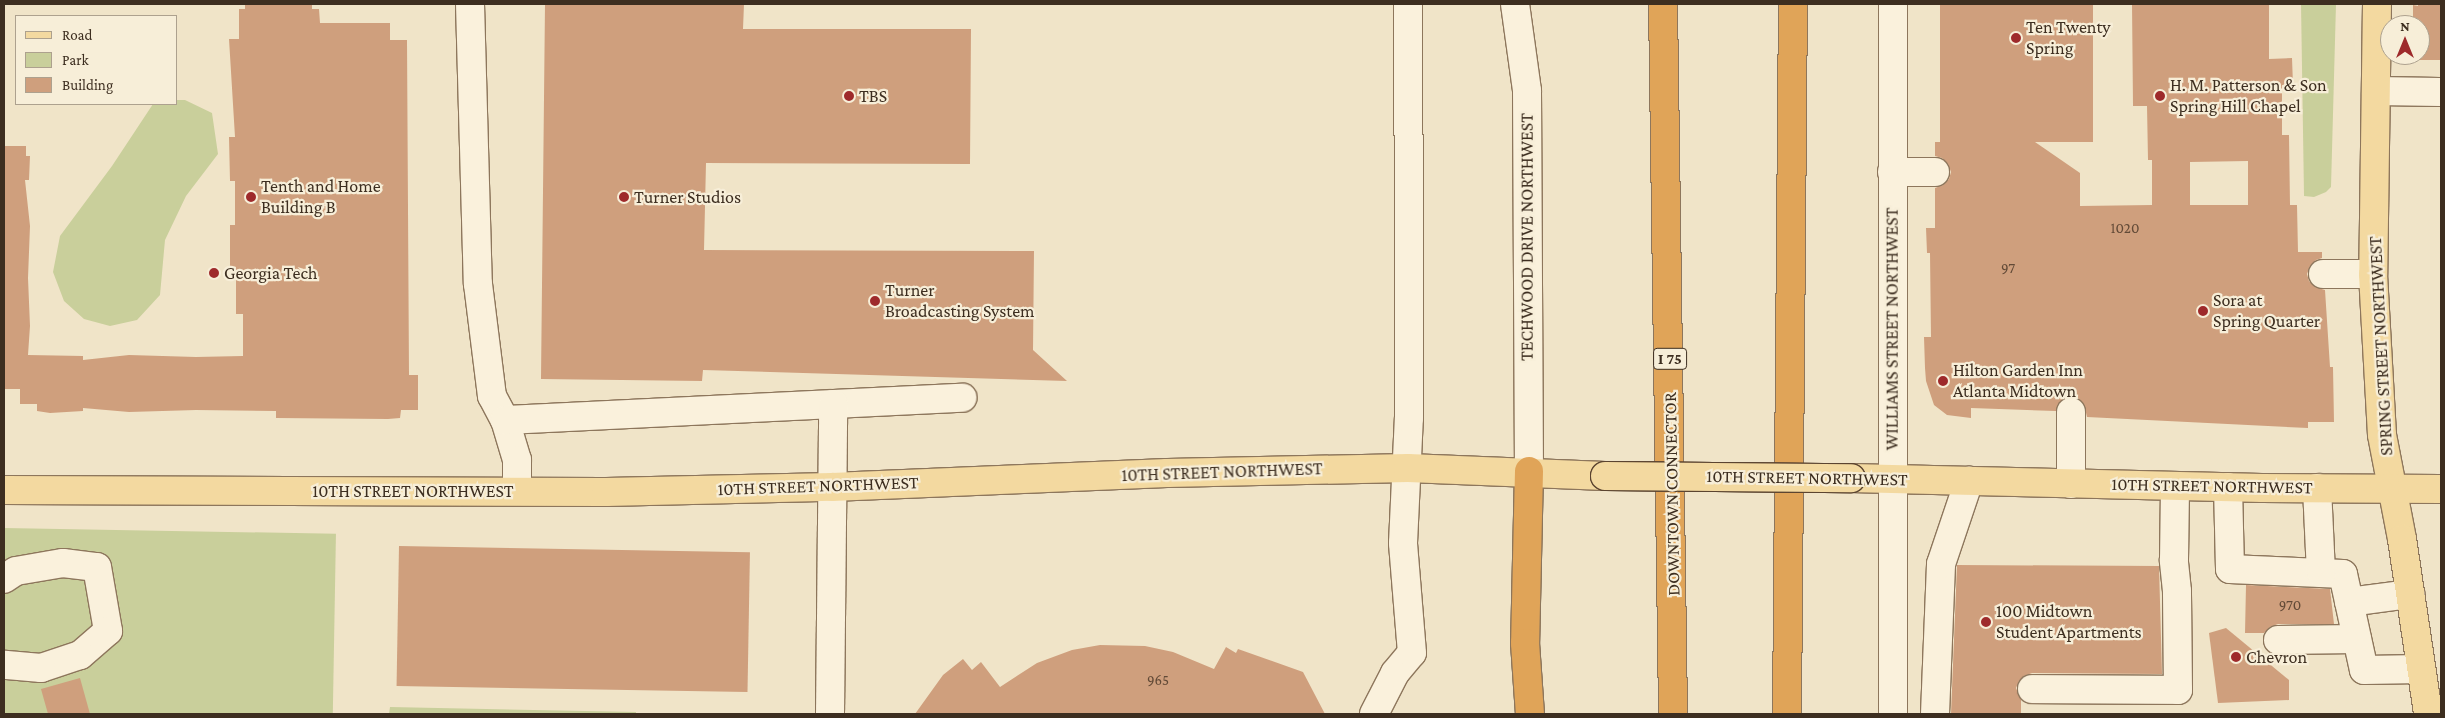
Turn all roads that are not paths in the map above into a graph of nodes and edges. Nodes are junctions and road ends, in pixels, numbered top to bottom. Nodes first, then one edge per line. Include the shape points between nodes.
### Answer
1 (470, 4) edge
2 (1408, 4) edge
3 (1515, 4) edge
4 (1663, 4) edge
5 (1793, 4) edge
6 (1892, 4) edge
7 (2377, 4) edge
8 (2376, 91) junction
9 (2441, 92) edge
10 (1892, 172) junction
11 (1935, 172) dead end
12 (2323, 274) dead end
13 (2373, 274) junction
14 (962, 398) dead end
15 (833, 404) junction
16 (2071, 412) dead end
17 (505, 420) junction
18 (1408, 468) junction
19 (1528, 471) junction
20 (1891, 479) junction
21 (1969, 481) junction
22 (2071, 484) junction
23 (2176, 486) junction
24 (832, 487) junction
25 (2228, 487) junction
26 (2317, 488) junction
27 (2392, 489) junction
28 (2441, 489) edge
29 (4, 490) edge
30 (517, 491) junction
31 (2320, 573) junction
32 (4, 579) edge
33 (2410, 594) junction
34 (2349, 602) junction
35 (2358, 639) junction
36 (2278, 640) dead end
37 (4, 665) edge
38 (2421, 669) junction
39 (2032, 689) dead end
40 (830, 714) edge
41 (1374, 714) edge
42 (1530, 714) edge
43 (1673, 714) edge
44 (1787, 714) edge
45 (1893, 714) edge
46 (1935, 714) edge
47 (2428, 714) edge

1 - 17 street via 478,284 492,396
2 - 18 street
3 - 19 street, TECHWOOD DRIVE NORTHWEST via 1527,91
4 - 43 highway, DOWNTOWN CONNECTOR / I 75
5 - 44 highway
6 - 10 street, WILLIAMS STREET NORTHWEST
7 - 8 main road, SPRING STREET NORTHWEST
8 - 9 street
8 - 13 main road, SPRING STREET NORTHWEST
10 - 11 street
10 - 20 street, WILLIAMS STREET NORTHWEST
12 - 13 street
13 - 27 main road, SPRING STREET NORTHWEST via 2382,435
14 - 15 street
15 - 17 street
15 - 24 street
16 - 22 street
17 - 30 street via 517,460
18 - 19 main road, 10TH STREET NORTHWEST
18 - 24 main road, 10TH STREET NORTHWEST via 1167,473
18 - 41 street via 1403,544 1412,653 1395,673
19 - 20 main road, 10TH STREET NORTHWEST, bridge via 1605,476
19 - 42 highway via 1525,643
20 - 21 main road, 10TH STREET NORTHWEST
20 - 45 street, WILLIAMS STREET NORTHWEST
21 - 22 main road, 10TH STREET NORTHWEST
21 - 46 street via 1941,564
22 - 23 main road, 10TH STREET NORTHWEST
23 - 25 main road, 10TH STREET NORTHWEST
23 - 39 street via 2174,560 2178,690
24 - 30 main road, 10TH STREET NORTHWEST
24 - 40 street
25 - 26 main road, 10TH STREET NORTHWEST
25 - 31 street via 2230,569
26 - 27 main road, 10TH STREET NORTHWEST
26 - 31 street
27 - 28 main road, 10TH STREET NORTHWEST
27 - 33 main road, SPRING STREET NORTHWEST
29 - 30 main road, 10TH STREET NORTHWEST
31 - 34 street via 2343,574
32 - 37 street via 16,571 63,563 97,567 108,630 80,655 41,668
33 - 34 street
33 - 38 main road, SPRING STREET NORTHWEST
34 - 35 street
35 - 36 street
35 - 38 street via 2364,670
38 - 47 main road, SPRING STREET NORTHWEST

